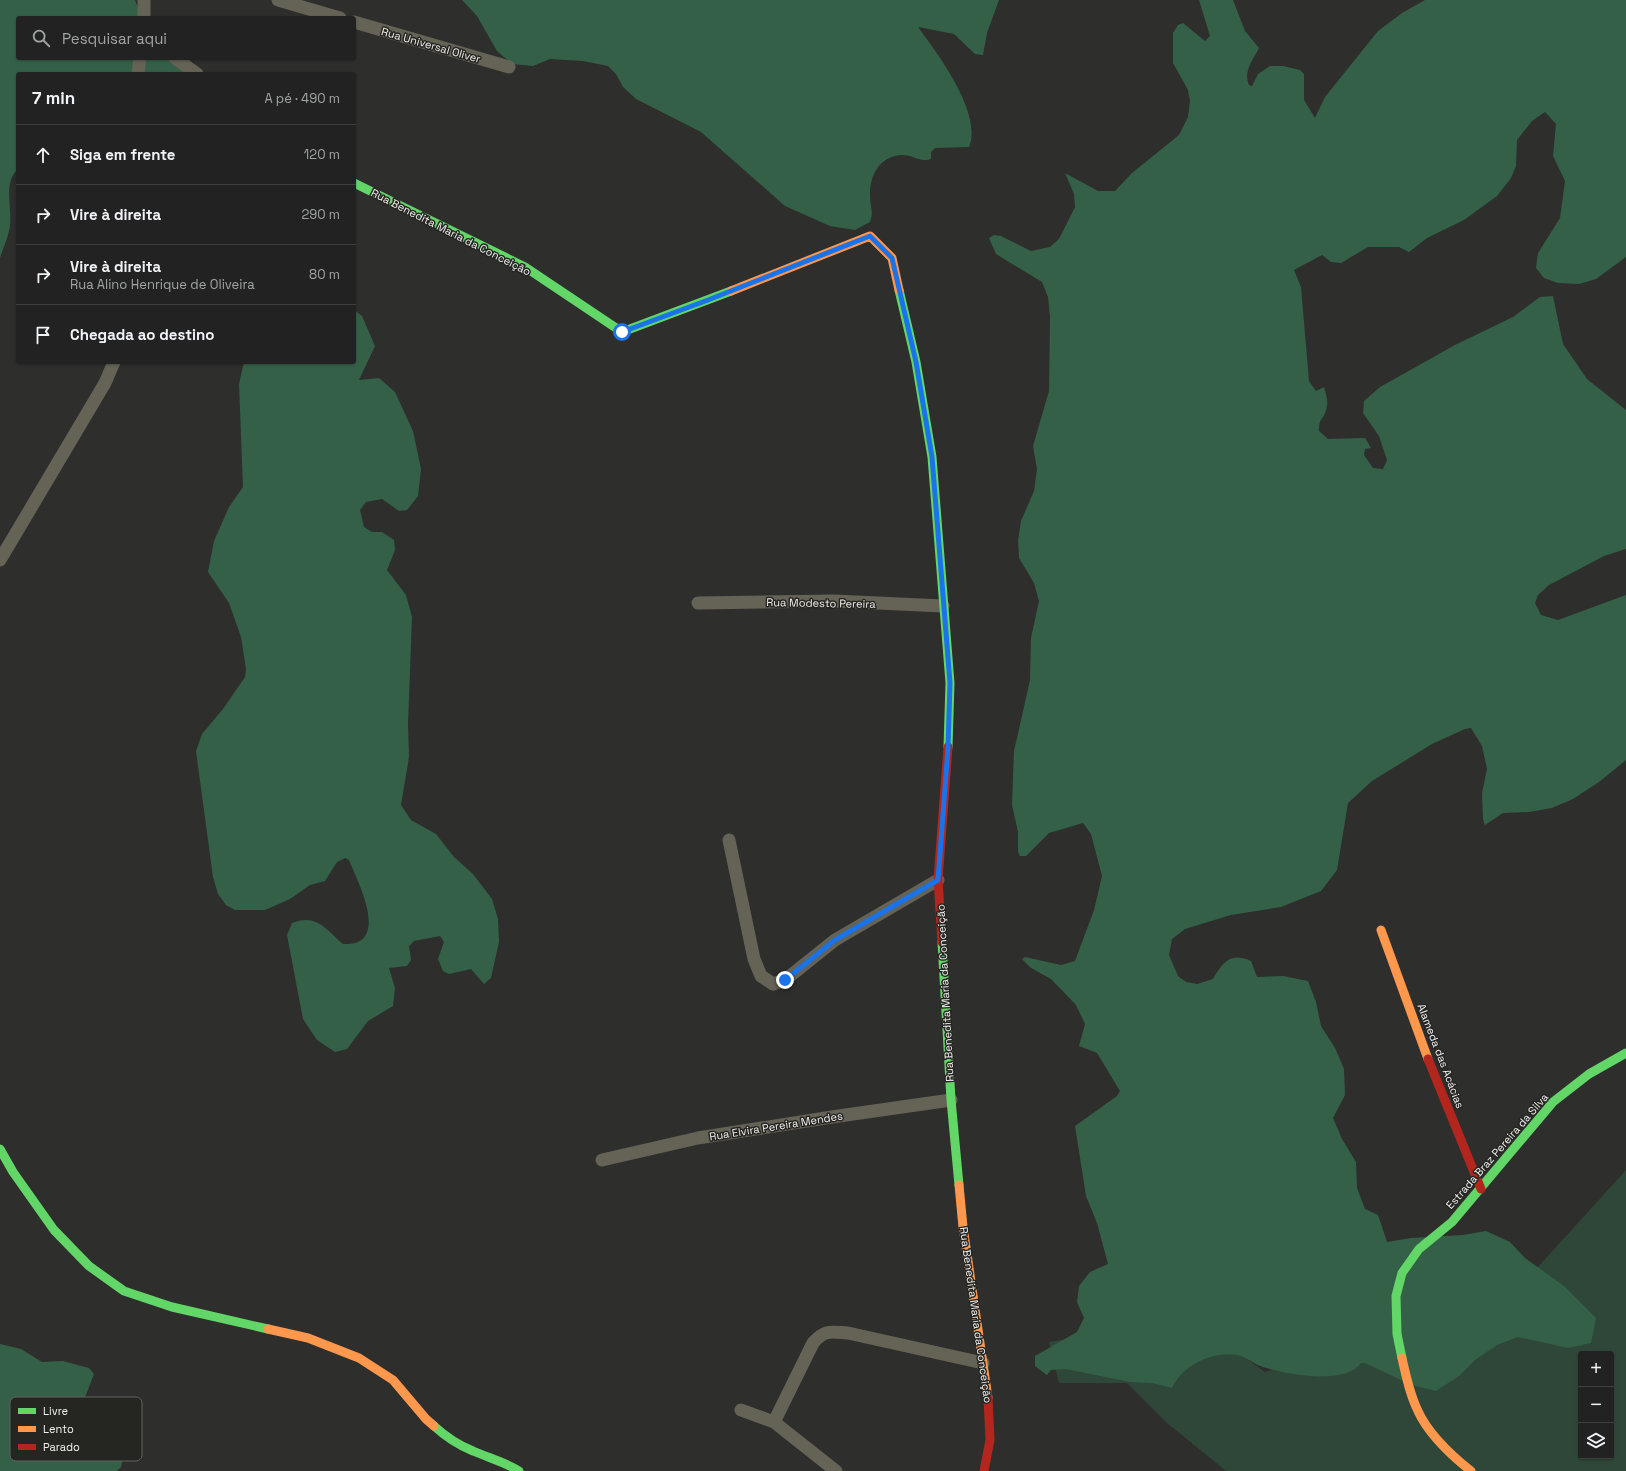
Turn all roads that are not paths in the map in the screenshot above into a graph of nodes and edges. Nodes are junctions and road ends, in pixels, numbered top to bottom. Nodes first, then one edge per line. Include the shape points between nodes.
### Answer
1 (144, 0) edge
2 (278, 0) edge
3 (144, 16) edge
4 (333, 16) edge
5 (356, 23) edge
6 (140, 60) edge
7 (178, 60) edge
8 (509, 67) dead end
9 (138, 72) edge
10 (194, 72) edge
11 (356, 184) edge
12 (113, 364) edge
13 (0, 560) edge
14 (698, 603) dead end
15 (943, 606) junction
16 (729, 840) dead end
17 (938, 880) junction
18 (1381, 930) dead end
19 (1626, 1053) edge
20 (951, 1100) junction
21 (0, 1149) edge
22 (602, 1160) dead end
23 (1482, 1189) junction
24 (983, 1363) junction
25 (741, 1410) dead end
26 (774, 1422) junction
27 (519, 1471) edge
28 (836, 1471) edge
29 (984, 1471) edge
30 (1471, 1471) edge

1 - 3 street
2 - 4 street
5 - 8 street, Rua Universal Oliver
6 - 9 street
7 - 10 street
11 - 15 street, Rua Benedita Maria da Conceição via 524,268 622,332 870,236 892,258 916,362 932,457
12 - 13 street via 105,383
14 - 15 street, Rua Modesto Pereira via 834,601
15 - 17 street, Rua Benedita Maria da Conceição via 950,683
16 - 17 street via 754,959 761,976 773,984 785,980 835,940
17 - 20 street, Rua Benedita Maria da Conceição
18 - 23 street, Alameda das Acácias via 1433,1072
19 - 23 street, Estrada Braz Pereira da Silva via 1589,1074 1553,1102
20 - 22 street, Rua Elvira Pereira Mendes via 698,1138
20 - 24 street, Rua Benedita Maria da Conceição via 963,1227
21 - 27 street via 54,1230 89,1266 124,1291 172,1307 308,1338 360,1358 393,1380 426,1419 447,1438
23 - 30 street, Estrada Braz Pereira da Silva via 1452,1222 1419,1249 1402,1273 1396,1296 1397,1334 1406,1378 1418,1412 1453,1457
24 - 26 street via 829,1332 820,1335 813,1343
24 - 29 street, Rua Benedita Maria da Conceição via 990,1433
25 - 26 street
26 - 28 street

